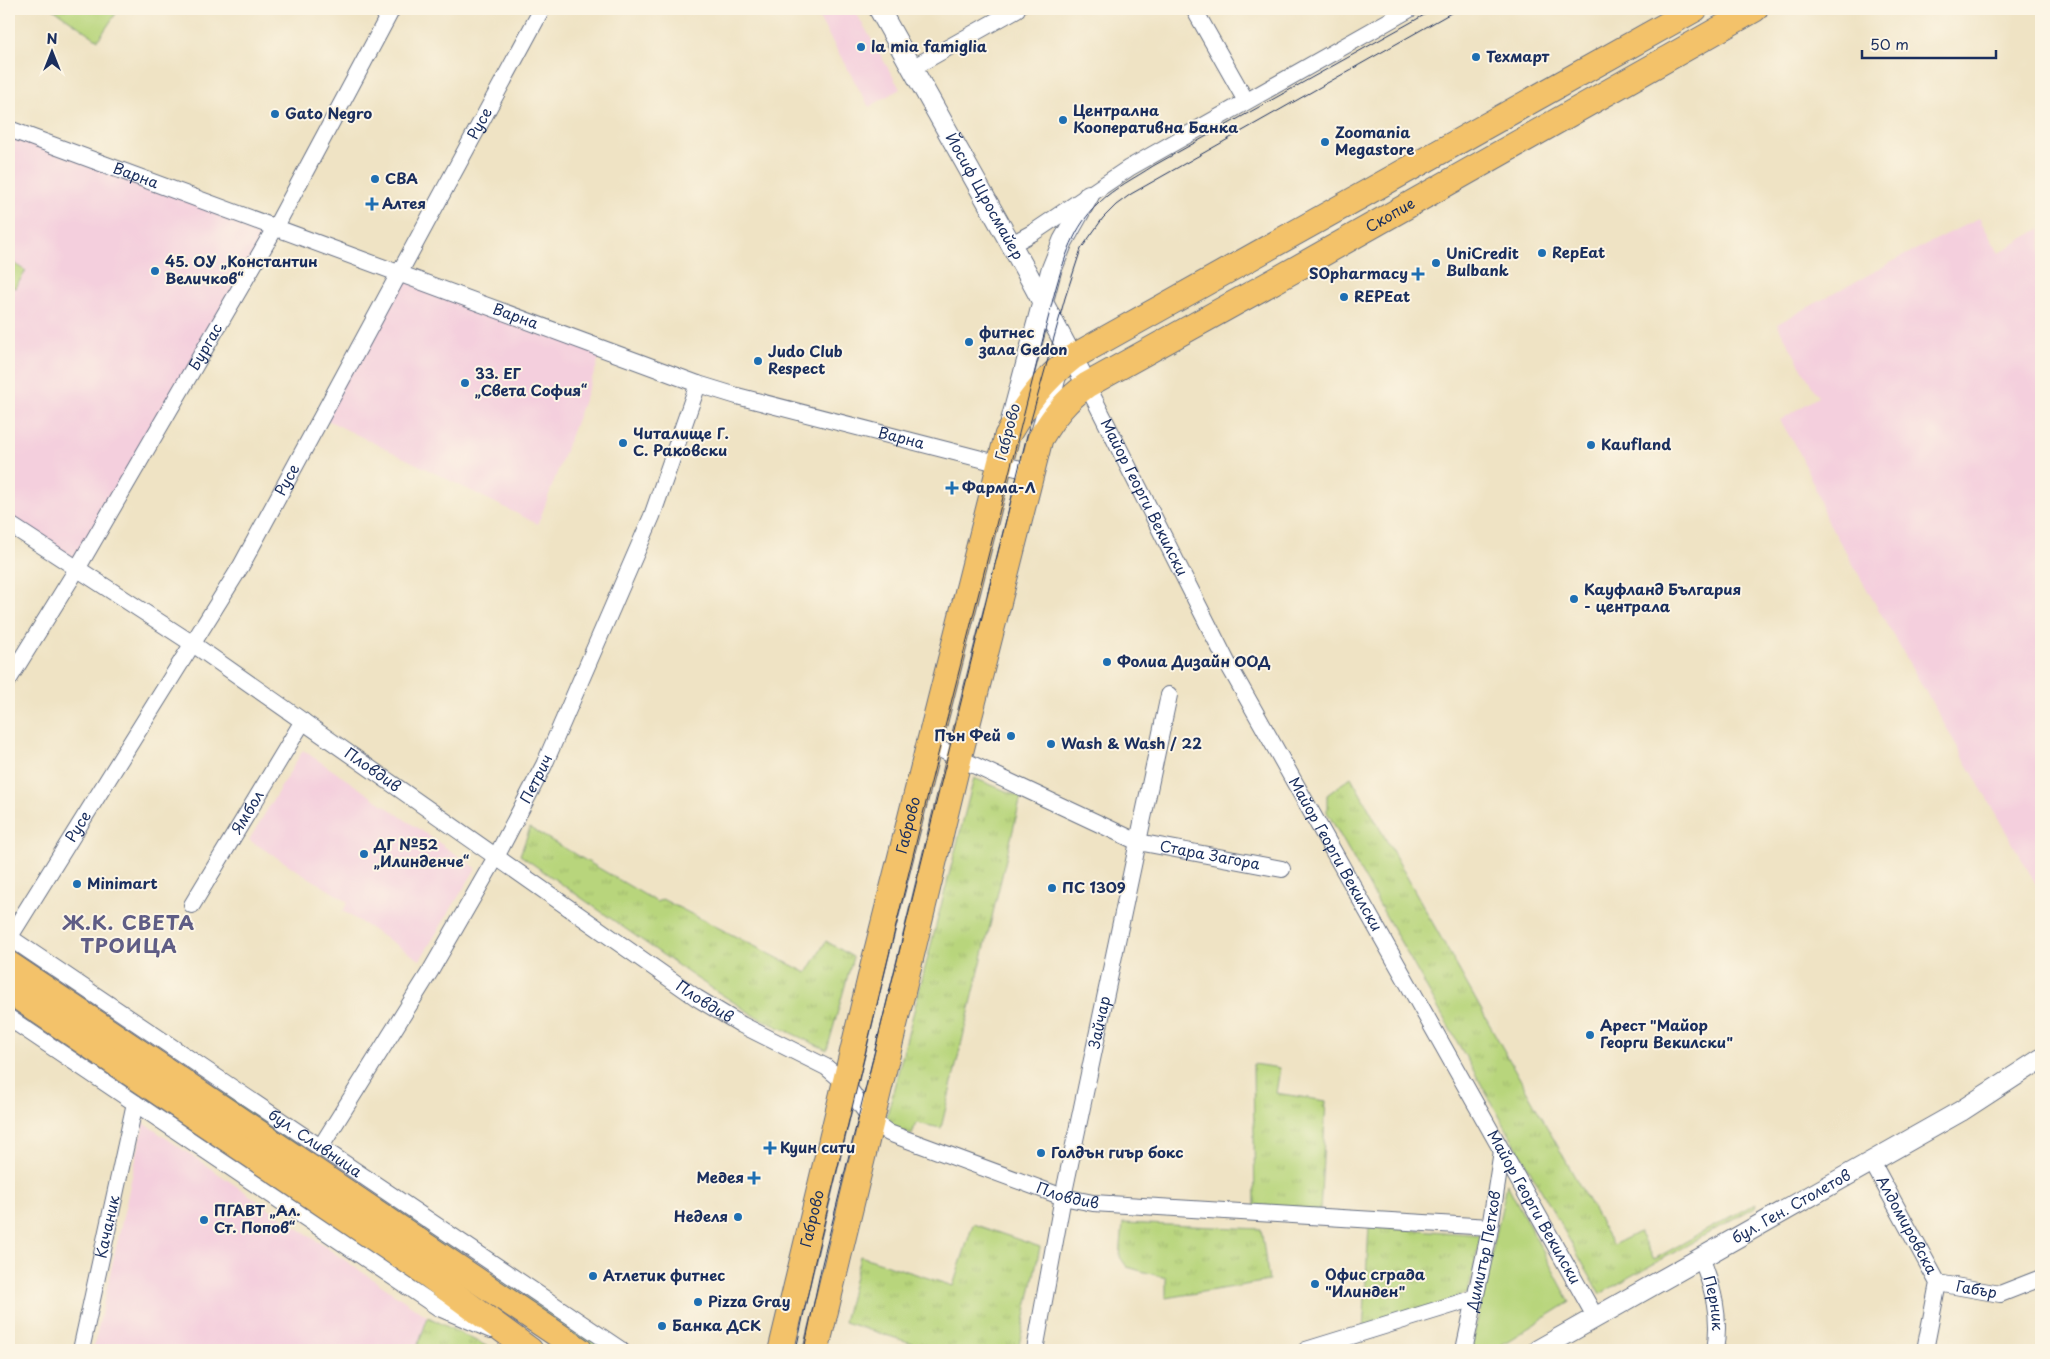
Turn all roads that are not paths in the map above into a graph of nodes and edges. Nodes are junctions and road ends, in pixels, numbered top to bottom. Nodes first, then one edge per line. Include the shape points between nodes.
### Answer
1 (392, 9) edge
2 (542, 9) edge
3 (879, 9) edge
4 (1017, 9) edge
5 (1194, 9) edge
6 (1410, 9) edge
7 (1695, 9) edge
8 (1755, 9) edge
9 (912, 68) junction
10 (1246, 101) junction
11 (9, 129) edge
12 (1089, 195) junction
13 (275, 228) junction
14 (1012, 244) junction
15 (399, 274) junction
16 (1043, 301) junction
17 (1065, 356) junction
18 (698, 384) junction
19 (1087, 385) junction
20 (1007, 436) junction
21 (1040, 439) junction
22 (1000, 464) junction
23 (1032, 472) junction
24 (9, 524) edge
25 (76, 569) junction
26 (193, 644) junction
27 (9, 679) edge
28 (1169, 695) dead end
29 (303, 721) junction
30 (929, 744) junction
31 (960, 758) junction
32 (1138, 842) junction
33 (496, 857) junction
34 (1282, 869) dead end
35 (192, 905) dead end
36 (9, 937) edge
37 (9, 964) edge
38 (9, 991) edge
39 (9, 1018) edge
40 (2041, 1059) edge
41 (846, 1084) junction
42 (135, 1103) junction
43 (871, 1120) junction
44 (320, 1148) junction
45 (1502, 1151) junction
46 (1872, 1162) junction
47 (1063, 1197) junction
48 (1490, 1227) junction
49 (1701, 1257) junction
50 (2041, 1278) edge
51 (1938, 1282) junction
52 (1475, 1298) junction
53 (1596, 1318) junction
54 (524, 1346) edge
55 (81, 1350) edge
56 (580, 1350) edge
57 (621, 1350) edge
58 (781, 1350) edge
59 (816, 1350) edge
60 (1035, 1350) edge
61 (1306, 1350) edge
62 (1464, 1350) edge
63 (1538, 1350) edge
64 (1715, 1350) edge
65 (1925, 1350) edge

1 - 13 street, Бургас
2 - 15 street, Русе
3 - 9 street, Йосиф Щросмайер
4 - 9 street
5 - 10 street
6 - 10 street
7 - 17 main road, Скопие
8 - 19 main road, Скопие
9 - 14 street, Йосиф Щросмайер
10 - 12 street via 1129,168
11 - 13 street, Варна
12 - 14 street
12 - 16 street, Габрово via 1064,241
13 - 15 street, Варна
13 - 25 street, Бургас
14 - 16 street, Йосиф Щросмайер
15 - 18 street, Варна
15 - 26 street, Русе via 241,566
16 - 17 street, Йосиф Щросмайер
16 - 20 street, Габрово
17 - 19 street, Йосиф Щросмайер
17 - 20 main road, Скопие via 1032,396
17 - 21 street
18 - 22 street, Варна
18 - 33 street, Петрич via 652,516 544,765
19 - 21 main road, Скопие via 1064,403
19 - 45 street, Майор Георги Векилски via 1228,664
20 - 22 main road, Габрово
21 - 23 main road
22 - 23 street, Варна
22 - 30 main road, Габрово
23 - 31 main road
24 - 25 street, Пловдив
25 - 26 street, Пловдив
25 - 27 street, Бургас
26 - 29 street, Пловдив
26 - 36 street, Русе
28 - 32 street, Зайчар
29 - 33 street, Пловдив
29 - 35 street, Ямбол
30 - 31 street, Стара Загора
30 - 41 main road, Габрово
31 - 32 street, Стара Загора
31 - 43 main road
32 - 34 street, Стара Загора
32 - 47 street, Зайчар
33 - 41 street, Пловдив via 697,998 742,1025 826,1067
33 - 44 street, Петрич via 431,970
36 - 44 street, бул. Сливница
37 - 56 main road, бул. Сливница
38 - 54 main road via 424,1272
39 - 42 street
40 - 46 street, бул. Ген. Столетов via 1994,1091
41 - 43 street, Пловдив
41 - 58 main road, Габрово
42 - 54 street via 439,1308
42 - 55 street, Качаник
43 - 47 street, Пловдив via 889,1133
43 - 59 main road
44 - 57 street, бул. Сливница
45 - 48 street, Димитър Петков
45 - 53 street, Майор Георги Векилски
46 - 49 street, бул. Ген. Столетов
46 - 51 street, Алдомировска
47 - 48 street, Пловдив via 1093,1203
47 - 60 street, Зайчар
48 - 52 street, Димитър Петков
49 - 53 street, бул. Ген. Столетов
49 - 64 street, Перник via 1718,1317
50 - 51 street, Габър via 2000,1294
51 - 65 street, Алдомировска
52 - 61 street
52 - 62 street, Димитър Петков
53 - 63 street, бул. Ген. Столетов

